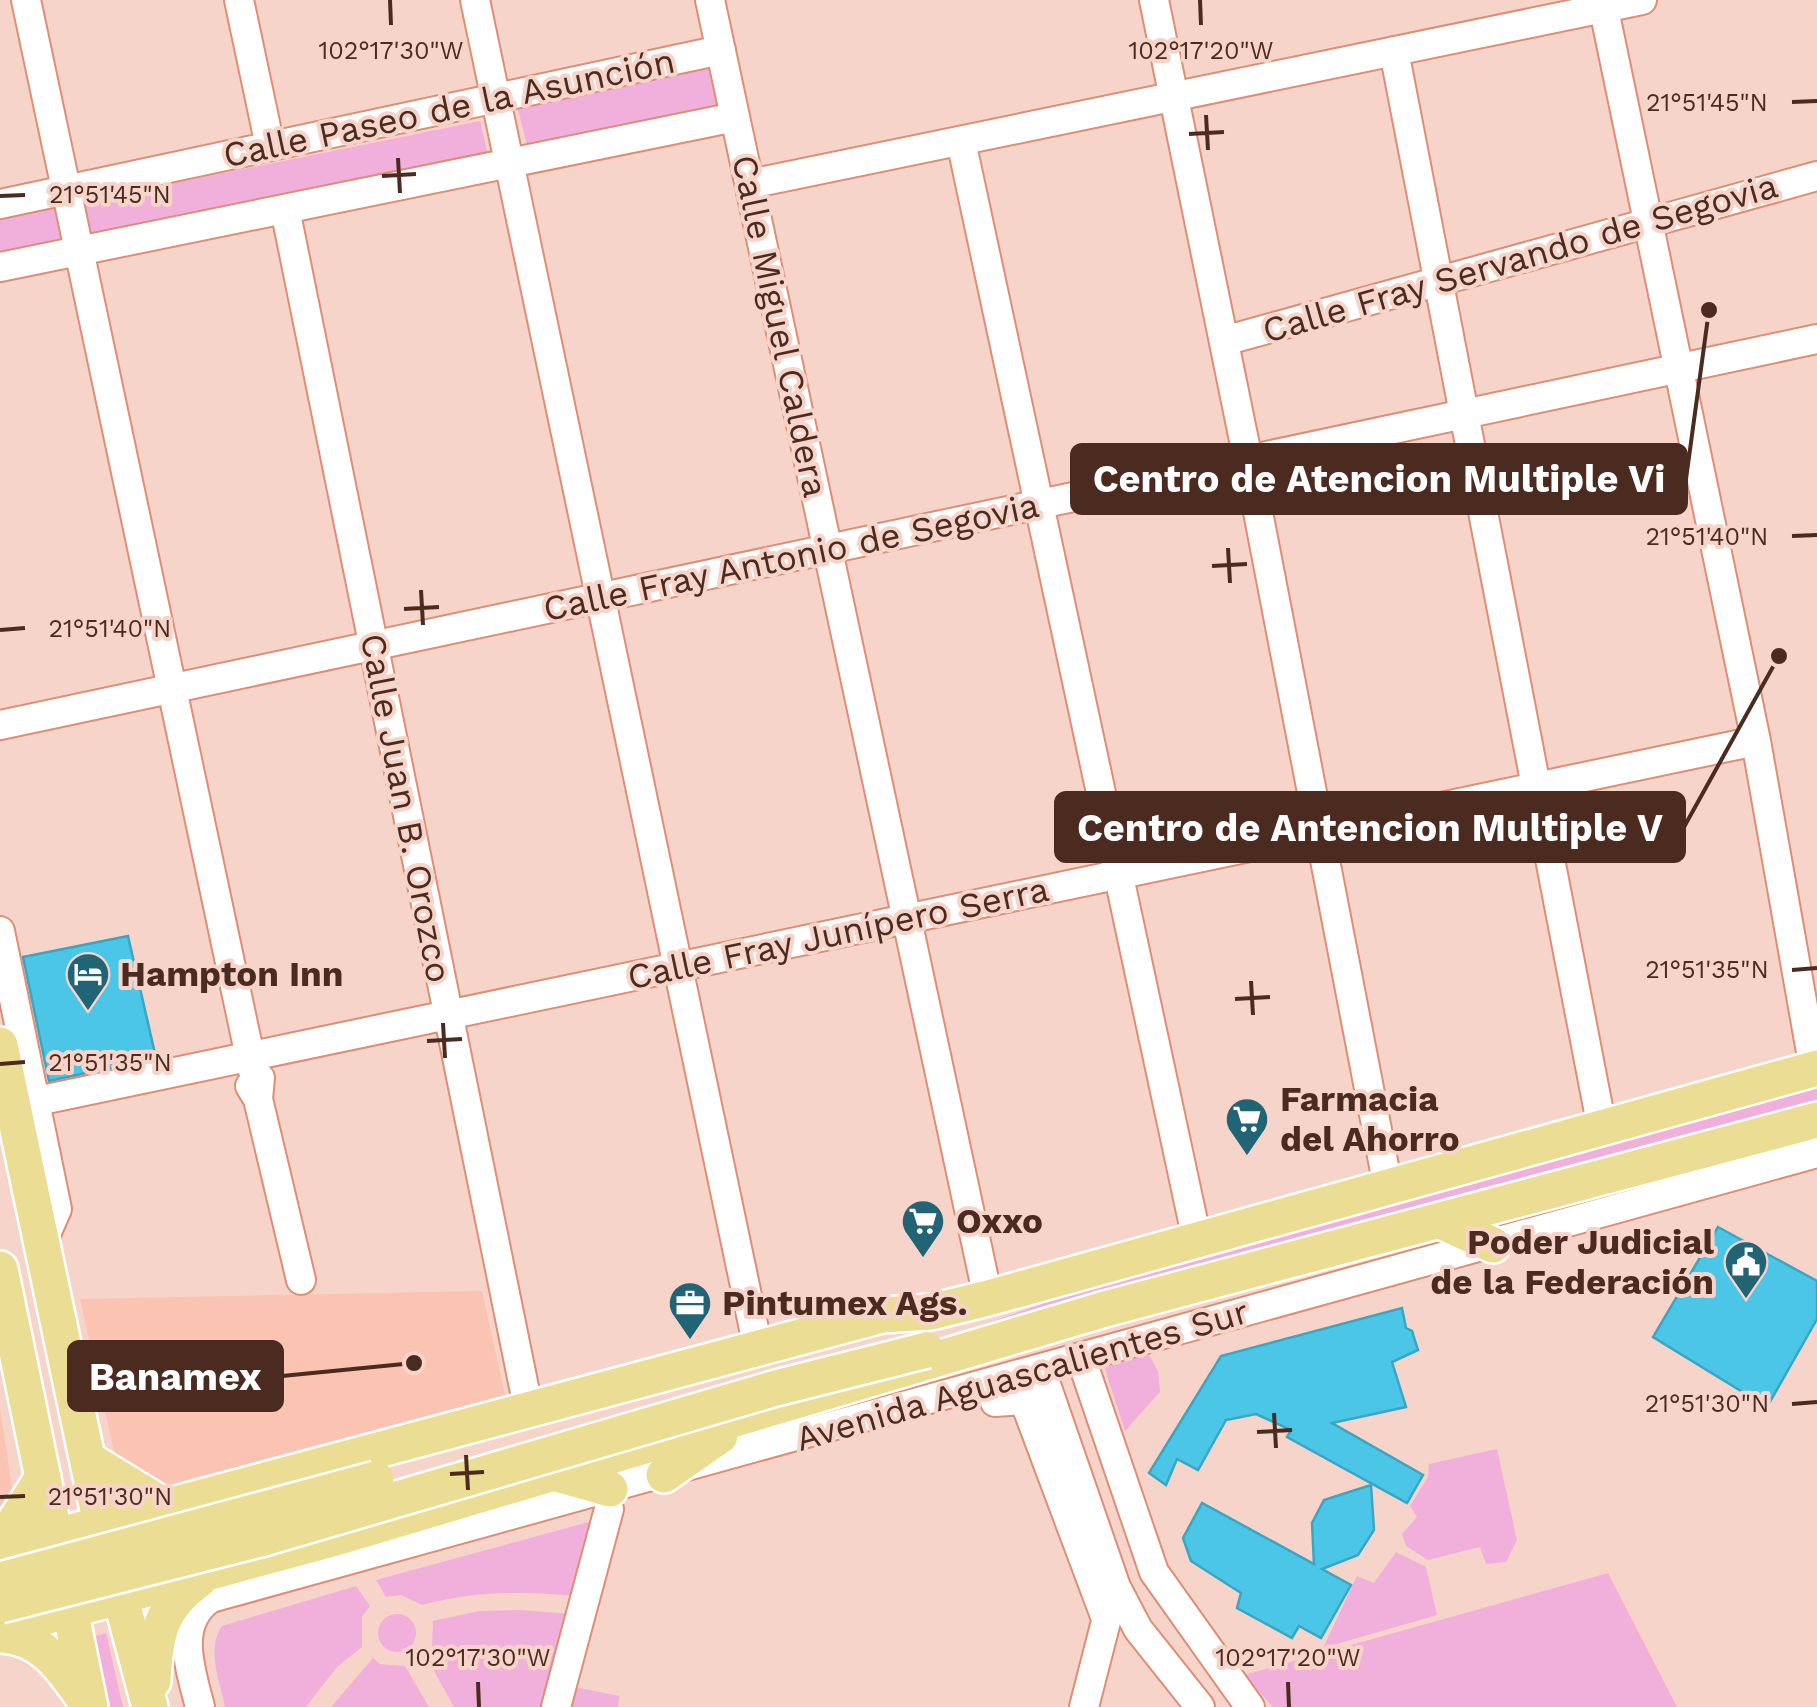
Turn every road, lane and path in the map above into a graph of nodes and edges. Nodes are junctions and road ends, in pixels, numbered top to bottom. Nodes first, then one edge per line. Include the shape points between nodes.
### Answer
1 (26, 0) edge
2 (239, 0) edge
3 (475, 0) edge
4 (710, 0) edge
5 (1154, 0) edge
6 (1642, 0) edge
7 (1603, 4) edge
8 (721, 50) junction
9 (1394, 52) junction
10 (1174, 97) junction
11 (496, 98) junction
12 (735, 117) junction
13 (961, 141) junction
14 (270, 146) junction
15 (509, 163) junction
16 (1817, 176) edge
17 (750, 184) junction
18 (66, 190) junction
19 (0, 204) edge
20 (285, 209) junction
21 (1649, 222) junction
22 (79, 251) junction
23 (0, 267) edge
24 (1439, 281) junction
25 (1817, 339) edge
26 (1224, 342) junction
27 (1681, 368) junction
28 (1466, 414) junction
29 (1248, 460) junction
30 (1038, 504) junction
31 (828, 549) junction
32 (600, 598) junction
33 (373, 646) junction
34 (172, 688) junction
35 (0, 725) edge
36 (1756, 742) junction
37 (1537, 787) junction
38 (1318, 833) junction
39 (1117, 875) junction
40 (906, 919) junction
41 (0, 931) edge
42 (678, 967) junction
43 (448, 1015) junction
44 (0, 1045) edge
45 (252, 1064) junction
46 (1815, 1068) edge
47 (37, 1101) junction
48 (1817, 1120) edge
49 (1602, 1128) junction
50 (1817, 1153) edge
51 (1388, 1187) junction
52 (1445, 1222) junction
53 (1197, 1240) junction
54 (42, 1241) junction
55 (1493, 1245) junction
56 (0, 1269) edge
57 (301, 1280) dead end
58 (988, 1298) junction
59 (1105, 1310) junction
60 (930, 1312) junction
61 (758, 1348) junction
62 (1081, 1358) junction
63 (1042, 1370) junction
64 (995, 1402) dead end
65 (528, 1407) junction
66 (744, 1420) junction
67 (356, 1454) junction
68 (89, 1460) junction
69 (555, 1474) junction
70 (664, 1475) junction
71 (42, 1477) junction
72 (609, 1499) junction
73 (166, 1507) junction
74 (101, 1524) junction
75 (55, 1536) junction
76 (339, 1537) junction
77 (0, 1548) edge
78 (0, 1580) edge
79 (221, 1583) junction
80 (1116, 1587) junction
81 (121, 1599) junction
82 (0, 1605) edge
83 (71, 1612) junction
84 (1106, 1616) junction
85 (0, 1632) edge
86 (90, 1707) edge
87 (151, 1707) edge
88 (200, 1707) edge
89 (556, 1707) edge
90 (1084, 1707) edge
91 (1200, 1707) edge
92 (1250, 1707) edge

1 - 18 street
2 - 14 street
3 - 11 street
4 - 8 street, Calle Miguel Caldera
5 - 10 street
6 - 7 street
7 - 9 street
7 - 21 street
8 - 11 street, Calle Paseo de la Asunción
8 - 12 street, Calle Miguel Caldera
9 - 10 street
9 - 24 street
10 - 13 street
10 - 26 street
11 - 14 street, Calle Paseo de la Asunción
11 - 15 street
12 - 15 street, Calle Paseo de la Asunción
12 - 17 street, Calle Miguel Caldera
13 - 17 street
13 - 30 street
14 - 18 street, Calle Paseo de la Asunción
15 - 20 street, Calle Paseo de la Asunción
15 - 32 street
16 - 21 street, Calle Fray Servando de Segovia
17 - 31 street, Calle Miguel Caldera
18 - 19 street, Calle Paseo de la Asunción
18 - 22 street
20 - 22 street, Calle Paseo de la Asunción
20 - 33 street, Calle Juan B. Orozco
21 - 24 street, Calle Fray Servando de Segovia
21 - 27 street
22 - 23 street, Calle Paseo de la Asunción
22 - 34 street
24 - 26 street, Calle Fray Servando de Segovia
24 - 28 street
25 - 27 street, Calle Fray Antonio de Segovia
26 - 29 street
27 - 28 street, Calle Fray Antonio de Segovia
27 - 36 street
28 - 29 street, Calle Fray Antonio de Segovia
28 - 37 street
29 - 30 street, Calle Fray Antonio de Segovia
29 - 38 street
30 - 31 street, Calle Fray Antonio de Segovia
30 - 39 street
31 - 32 street, Calle Fray Antonio de Segovia
31 - 40 street, Calle Miguel Caldera
32 - 33 street, Calle Fray Antonio de Segovia
32 - 42 street
33 - 34 street, Calle Fray Antonio de Segovia
33 - 43 street, Calle Juan B. Orozco
34 - 35 street, Calle Fray Antonio de Segovia
34 - 45 street
36 - 37 street, Calle Fray Junípero Serra
36 - 46 street
37 - 38 street, Calle Fray Junípero Serra
37 - 49 street
38 - 39 street, Calle Fray Junípero Serra
38 - 51 street
39 - 40 street, Calle Fray Junípero Serra
39 - 53 street
40 - 42 street, Calle Fray Junípero Serra
40 - 58 street, Calle Miguel Caldera
41 - 47 street
42 - 43 street, Calle Fray Junípero Serra
42 - 61 street
43 - 45 street, Calle Fray Junípero Serra
43 - 65 street, Calle Juan B. Orozco
44 - 54 main road
45 - 47 street, Calle Fray Junípero Serra
45 - 57 street via 248,1080
46 - 49 main road
47 - 54 street via 58,1209
48 - 52 main road, Avenida Aguascalientes Sur
49 - 51 main road
50 - 55 street, Avenida Aguascalientes Sur
51 - 53 main road
52 - 55 main road
52 - 59 main road, Avenida Aguascalientes Sur
53 - 58 main road
54 - 68 main road
55 - 62 street, Avenida Aguascalientes Sur
56 - 71 main road
58 - 60 main road
59 - 66 main road, Avenida Aguascalientes Sur
59 - 82 main road, Avenida Aguascalientes Sur, bridge via 776,1388 264,1538
60 - 61 main road via 882,1316
60 - 78 main road, bridge via 888,1334
61 - 65 main road
62 - 63 street, Avenida Aguascalientes Sur
62 - 92 street via 1154,1572
63 - 70 street, Avenida Aguascalientes Sur
63 - 80 street
64 - 84 street via 1024,1400
65 - 67 main road
66 - 69 main road, Avenida Aguascalientes Sur
66 - 70 main road
67 - 73 main road
67 - 76 main road via 330,1471 313,1494 323,1525
68 - 73 main road
68 - 74 main road
69 - 72 main road
69 - 76 main road, Avenida Aguascalientes Sur
70 - 72 street, Avenida Aguascalientes Sur
71 - 75 main road
71 - 77 main road
72 - 79 street, Avenida Aguascalientes Sur
72 - 89 street
73 - 74 main road
74 - 75 main road
74 - 81 main road
75 - 77 main road
75 - 83 main road
76 - 79 main road, Avenida Aguascalientes Sur
79 - 81 main road, Avenida Aguascalientes Sur
79 - 87 main road via 183,1592 159,1623
79 - 88 street via 190,1626 187,1650
80 - 84 street
80 - 91 street via 1138,1629
81 - 83 main road, Avenida Aguascalientes Sur
81 - 87 main road
83 - 85 main road, Avenida Aguascalientes Sur
83 - 86 main road
84 - 90 street
85 - 86 main road via 38,1645

